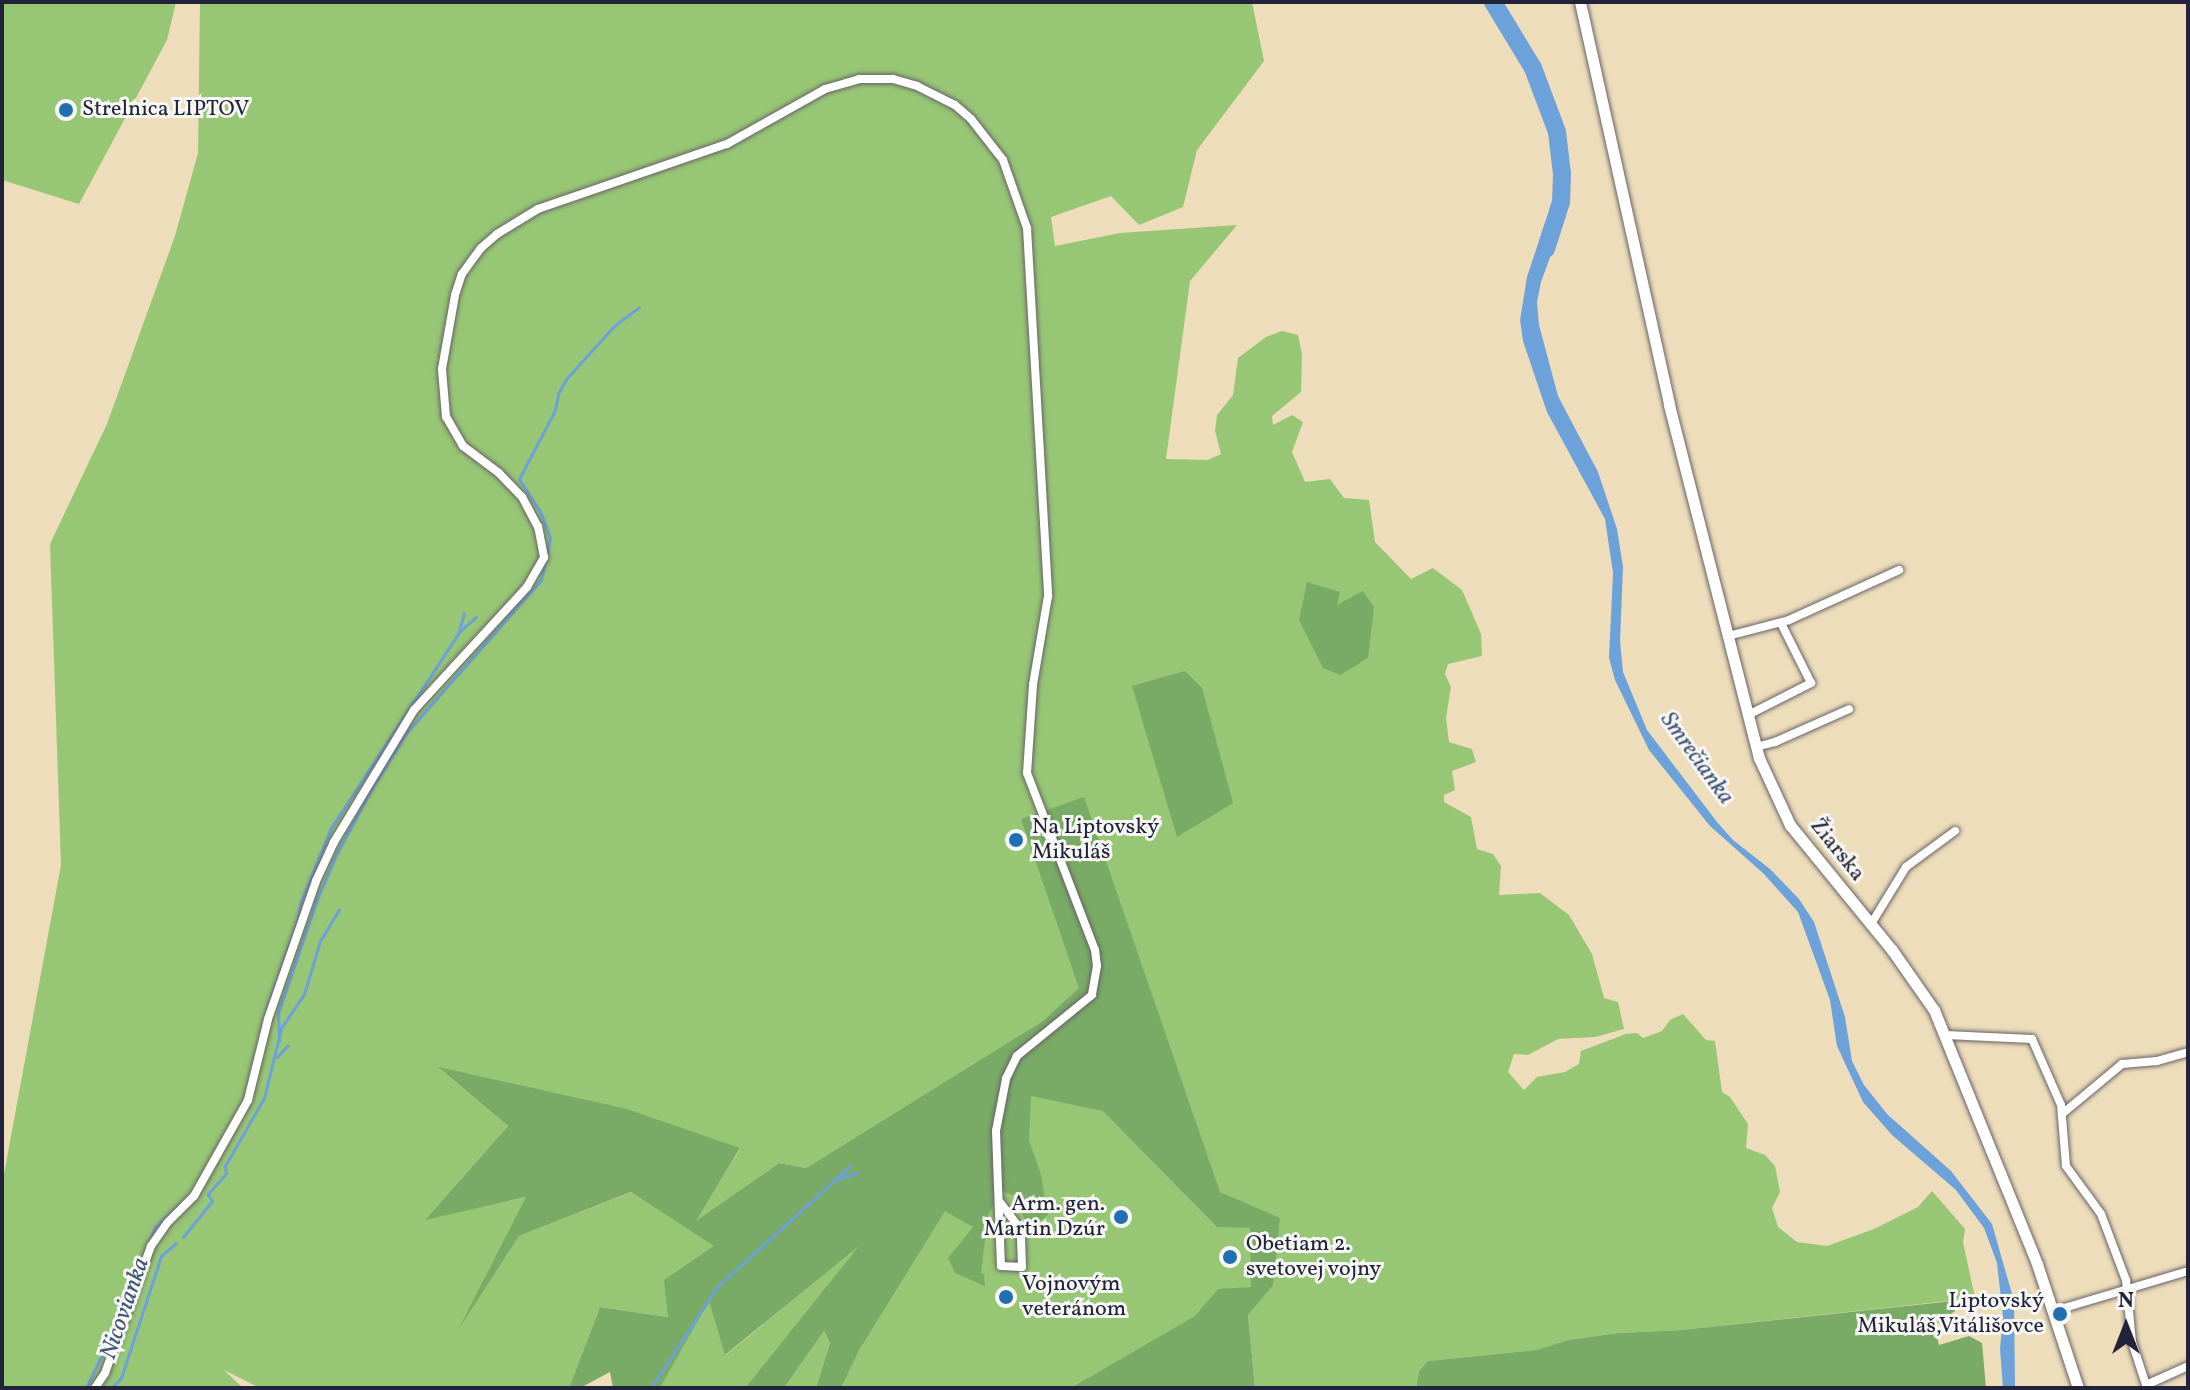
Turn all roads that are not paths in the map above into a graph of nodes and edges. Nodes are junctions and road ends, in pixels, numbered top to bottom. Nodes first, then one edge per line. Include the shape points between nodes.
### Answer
1 (1580, 2) edge
2 (1899, 570) dead end
3 (1781, 623) junction
4 (1728, 636) junction
5 (1849, 709) dead end
6 (1748, 715) junction
7 (1756, 747) junction
8 (1955, 831) dead end
9 (1871, 924) junction
10 (1946, 1035) junction
11 (2188, 1052) edge
12 (2062, 1114) junction
13 (1001, 1203) junction
14 (2188, 1271) edge
15 (2128, 1290) junction
16 (2054, 1311) junction
17 (2188, 1366) edge
18 (2147, 1387) edge
19 (95, 1388) edge
20 (2078, 1388) edge

1 - 4 street, Žiarska via 1681,457
2 - 3 street
3 - 4 street
3 - 6 street via 1811,681
4 - 6 street, Žiarska
5 - 7 street
6 - 7 street, Žiarska
7 - 9 street, Žiarska via 1790,825
8 - 9 street via 1906,867
9 - 10 street, Žiarska via 1920,986
10 - 12 street via 2032,1039
10 - 16 street, Žiarska
11 - 12 street via 2122,1064
12 - 15 street via 2066,1166 2101,1214
13 - 13 street via 1001,1266 1022,1267 1021,1230
13 - 19 street via 996,1131 1006,1079 1017,1056 1092,995 1097,966 1027,773 1033,685 1048,596 1027,228 1003,160 971,119 948,100 917,86 893,79 859,79 825,89 727,144 538,209 497,234 462,274 442,369 446,417 463,446 522,497 538,527 544,557 527,587 414,710 334,842 268,1019 248,1100 194,1196 151,1246
14 - 15 street
15 - 16 street
15 - 18 street via 2132,1342
16 - 20 street, Žiarska
17 - 18 street

